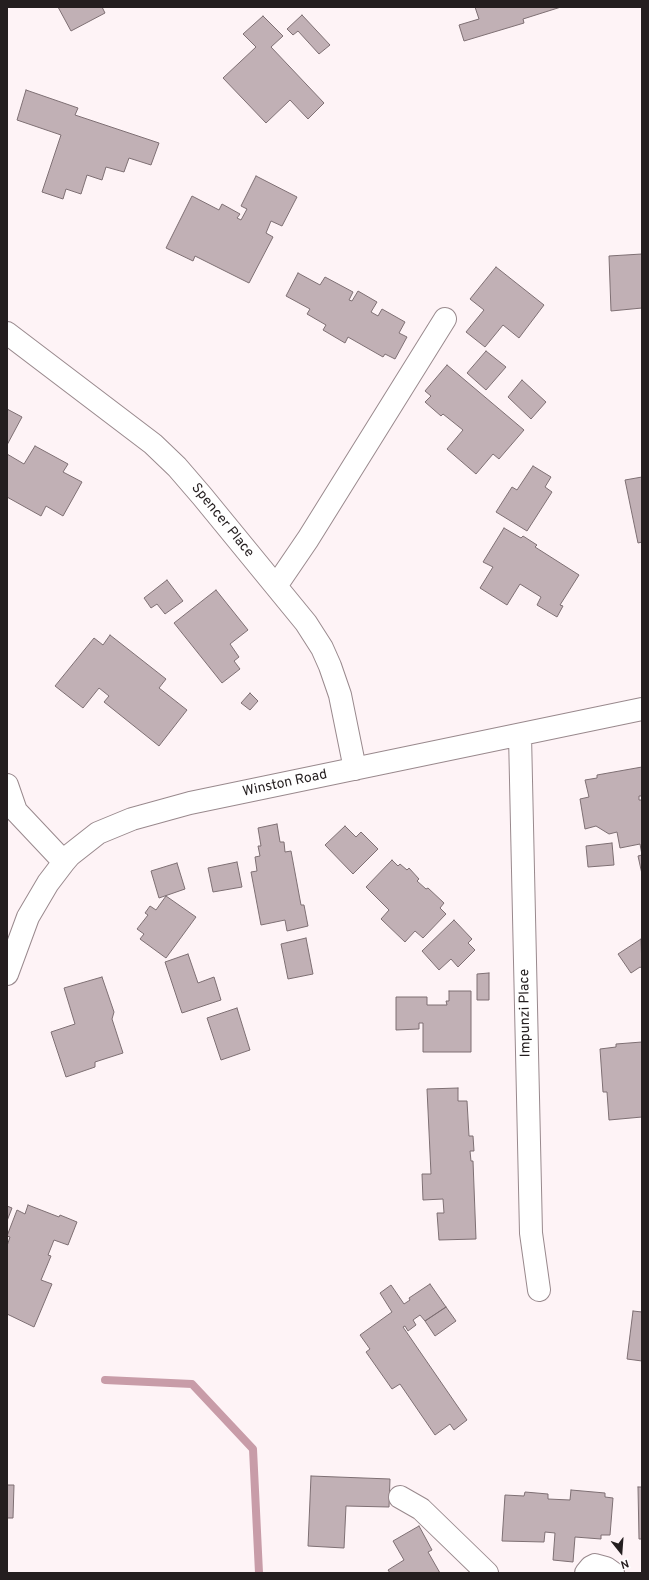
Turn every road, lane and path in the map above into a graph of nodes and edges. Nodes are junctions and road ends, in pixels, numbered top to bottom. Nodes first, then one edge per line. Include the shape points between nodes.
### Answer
1 (445, 319) dead end
2 (7, 333) edge
3 (276, 586) junction
4 (642, 709) edge
5 (520, 735) junction
6 (355, 769) junction
7 (7, 786) edge
8 (64, 862) junction
9 (7, 974) edge
10 (539, 1290) dead end
11 (400, 1497) dead end
12 (487, 1573) edge
13 (586, 1573) edge
14 (613, 1573) edge

1 - 3 street via 308,540
2 - 3 street, Spencer Place via 153,444 177,467
3 - 6 street, Spencer Place via 306,623 330,666 340,695
4 - 5 street, Winston Road
5 - 6 street, Winston Road
5 - 10 street, Impunzi Place via 531,1233
6 - 8 street, Winston Road via 190,803 132,819 98,834
7 - 8 street via 16,811
8 - 9 street, Winston Road via 28,917
11 - 12 street via 421,1509
13 - 14 street via 595,1565

